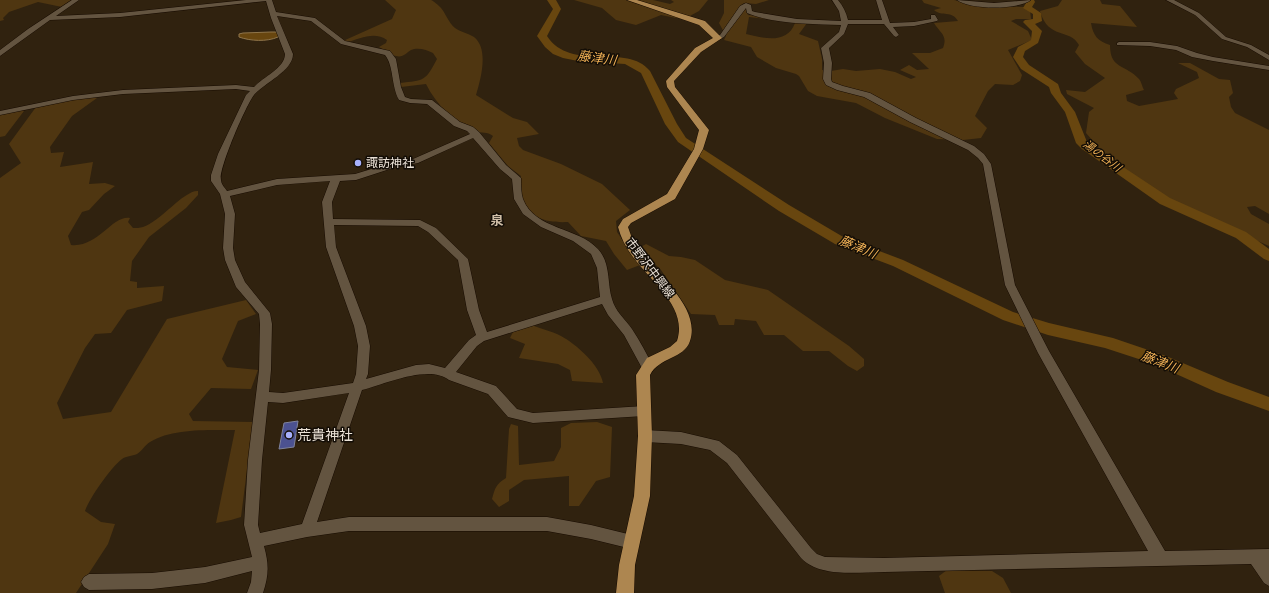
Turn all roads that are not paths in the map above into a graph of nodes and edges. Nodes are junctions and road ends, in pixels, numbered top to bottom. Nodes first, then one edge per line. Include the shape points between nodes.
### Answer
1 (76, 0) edge
2 (264, 0) edge
3 (269, 0) edge
4 (630, 0) edge
5 (835, 0) edge
6 (879, 0) edge
7 (960, 0) edge
8 (1169, 0) edge
9 (1027, 1) edge
10 (274, 14) junction
11 (933, 16) dead end
12 (49, 18) junction
13 (844, 22) junction
14 (887, 24) junction
15 (896, 35) dead end
16 (718, 38) junction
17 (1119, 44) dead end
18 (0, 54) edge
19 (1269, 58) edge
20 (1269, 68) edge
21 (255, 89) junction
22 (0, 113) edge
23 (476, 134) junction
24 (336, 178) junction
25 (225, 194) junction
26 (329, 222) junction
27 (606, 299) junction
28 (483, 337) junction
29 (647, 367) junction
30 (448, 373) junction
31 (357, 387) junction
32 (262, 396) junction
33 (644, 411) junction
34 (644, 436) junction
35 (307, 530) junction
36 (255, 541) junction
37 (632, 542) junction
38 (1262, 557) edge
39 (1161, 559) junction
40 (261, 562) junction
41 (1269, 578) edge
42 (89, 582) dead end
43 (254, 593) edge
44 (625, 593) edge

1 - 12 street
2 - 12 street via 120,15
3 - 10 street
4 - 16 main road via 702,23
5 - 13 street via 842,8
6 - 14 street
7 - 9 street via 1005,5
8 - 19 street via 1197,14 1224,38 1250,46
10 - 21 street via 289,59 280,70
10 - 23 street via 313,19 343,43 387,53 392,59 397,87 402,98 429,102 457,124
11 - 14 street via 935,20 914,24
12 - 18 street
13 - 14 street
13 - 16 street via 797,21 754,14 749,12 749,6 746,5
13 - 39 street via 842,33 825,48 829,83 867,95 971,148 982,156 987,164 1014,296
14 - 15 street
16 - 29 main road, 市野沢中興線 via 698,50 670,81 671,87 704,130 702,143 674,194 626,221 623,227 632,248 668,291 685,320 684,340 680,346 654,360
17 - 20 street via 1150,44 1177,48 1213,59
21 - 22 street via 123,92 73,98
21 - 25 street via 239,117 218,168 216,181
23 - 24 street via 415,161 356,177
23 - 27 street via 503,167 516,178 518,197 525,210 541,223 580,240 598,257
24 - 25 street via 277,182
24 - 26 street via 327,202
25 - 32 street via 230,214 230,260 240,284 264,313 266,339
26 - 28 street via 408,222 420,223 432,230 462,259 473,310
26 - 31 street via 331,247 360,326 364,346 362,374
27 - 28 street
27 - 29 street
28 - 30 street via 473,343
29 - 33 main road via 643,375
30 - 31 street via 438,370 416,370
30 - 33 street via 492,390 513,412 533,418
31 - 32 street via 283,398
31 - 35 street
32 - 36 street via 251,525
33 - 34 main road
34 - 37 main road via 642,496
34 - 39 street via 681,438 714,445 732,459 806,552 825,564
35 - 36 street
35 - 37 street via 349,524 547,524
36 - 40 street
37 - 44 main road via 626,565
38 - 39 street
38 - 41 street
40 - 42 street via 205,575 152,581
40 - 43 street via 259,582

